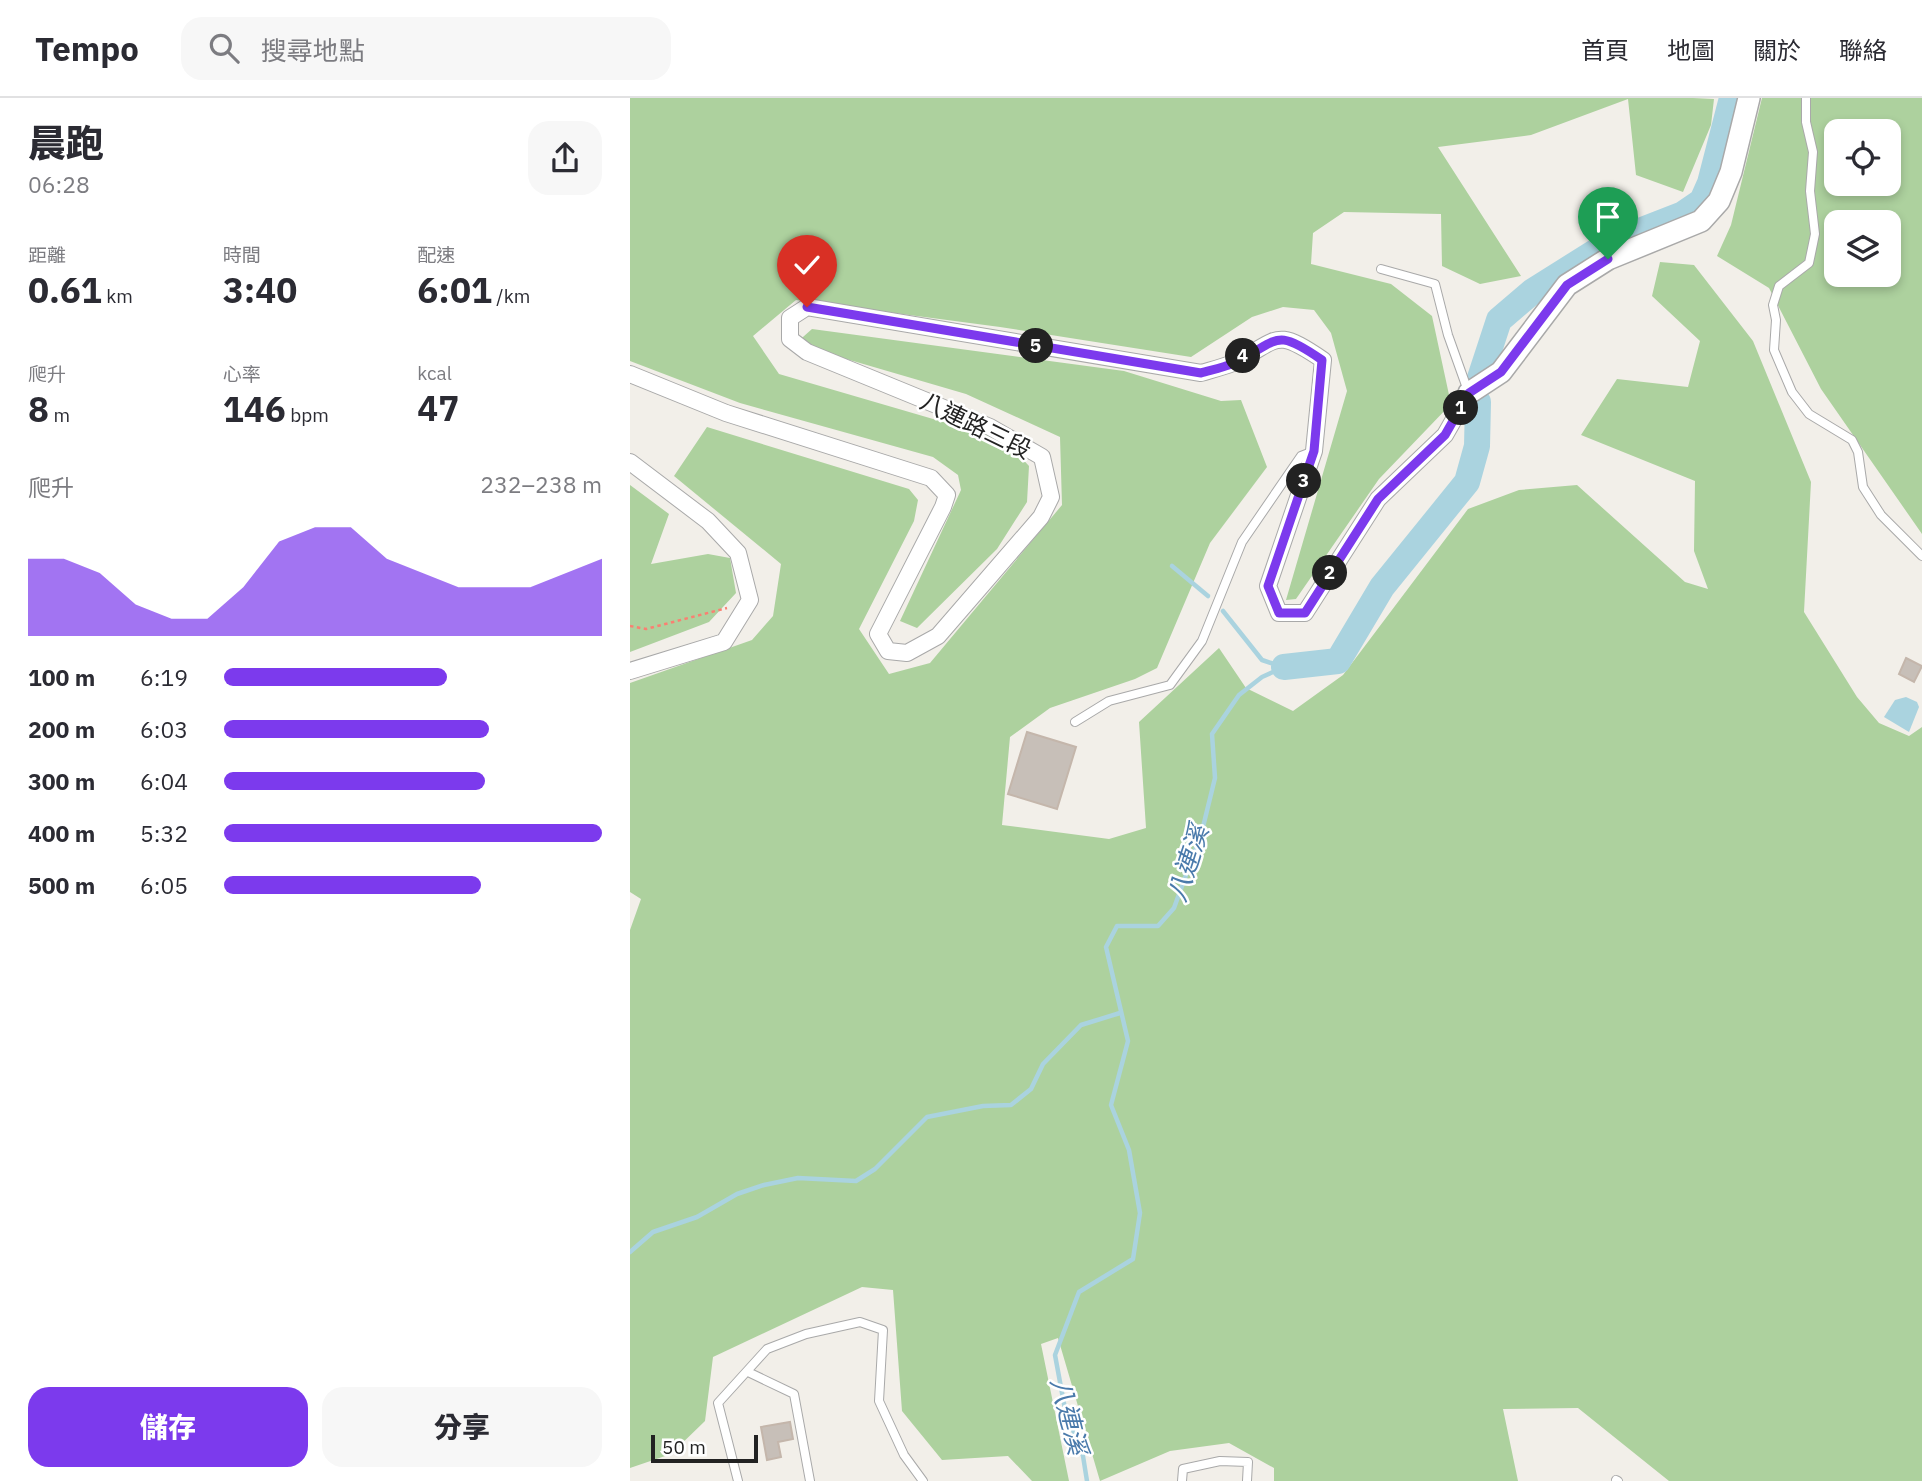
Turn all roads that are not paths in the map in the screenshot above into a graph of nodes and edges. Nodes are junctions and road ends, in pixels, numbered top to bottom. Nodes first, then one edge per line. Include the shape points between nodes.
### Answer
1 (1749, 98) edge
2 (1806, 98) edge
3 (1381, 269) dead end
4 (630, 374) edge
5 (1469, 393) junction
6 (1314, 451) junction
7 (630, 462) edge
8 (1922, 556) edge
9 (630, 671) edge
10 (1075, 722) dead end
11 (748, 1372) junction
12 (737, 1481) edge
13 (810, 1481) edge
14 (923, 1481) edge
15 (1182, 1481) edge
16 (1247, 1481) edge

1 - 5 street via 1731,172 1719,201 1701,221 1608,259 1567,285 1501,372
2 - 8 lane via 1815,234 1809,263 1779,286 1773,305 1774,350 1792,392 1809,414 1852,440 1863,487 1881,515
3 - 5 lane via 1435,284
4 - 6 street, 八連路三段 via 726,413 931,478 947,495 943,507 878,635 888,650 907,653 938,636 1041,517 1051,497 1042,457 990,427 807,352 790,338 790,318 807,307 1201,373 1233,363 1274,338 1296,342 1322,360
5 - 6 street via 1445,435 1378,499 1305,613 1279,613 1268,586
6 - 10 lane via 1301,456 1242,542 1202,641 1170,685 1109,701
7 - 9 street via 708,521 737,554 750,600 724,642
11 - 12 lane via 718,1403
11 - 13 lane via 794,1394
11 - 14 lane via 767,1349 806,1334 860,1322 883,1330 879,1401 904,1455
15 - 16 lane via 1183,1469 1220,1461 1248,1462

